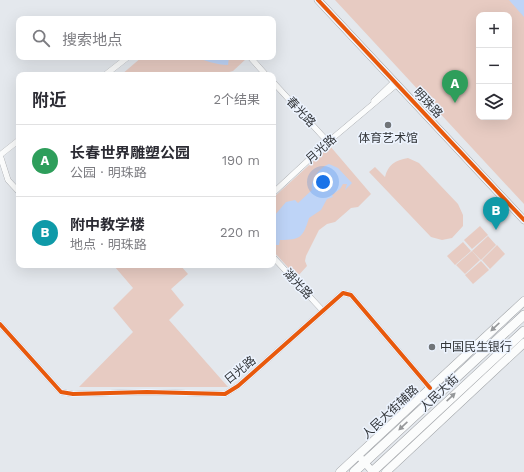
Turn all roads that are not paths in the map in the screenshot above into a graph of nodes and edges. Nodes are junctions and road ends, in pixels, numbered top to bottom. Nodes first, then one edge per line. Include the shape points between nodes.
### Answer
1 (318, 0) edge
2 (124, 60) edge
3 (253, 60) edge
4 (110, 72) edge
5 (263, 72) edge
6 (396, 83) junction
7 (276, 85) edge
8 (16, 142) edge
9 (328, 142) junction
10 (16, 189) edge
11 (276, 190) edge
12 (524, 220) edge
13 (276, 260) edge
14 (524, 301) edge
15 (323, 311) junction
16 (524, 315) edge
17 (0, 324) edge
18 (524, 331) edge
19 (524, 343) edge
20 (430, 388) junction
21 (362, 459) junction
22 (340, 472) edge
23 (354, 472) edge
24 (373, 472) edge
25 (386, 472) edge

1 - 6 street, 明珠路
2 - 4 street
3 - 5 street
6 - 9 street, 月光路
6 - 12 street, 明珠路
7 - 9 street, 春光路
8 - 10 street via 0,155 8,180
9 - 11 street, 月光路
13 - 15 street, 湖光路
14 -> 20 main road, 人民大街辅路
15 - 17 street, 日光路 via 238,386 225,394 61,392
15 - 20 street, 日光路 via 343,293 351,295
16 -> 21 main road, 人民大街
24 -> 18 main road, 人民大街
19 - 25 main road
20 - 21 main road, 人民大街辅路
21 - 22 main road, 人民大街辅路
21 - 23 main road, 人民大街
21 - 24 street

